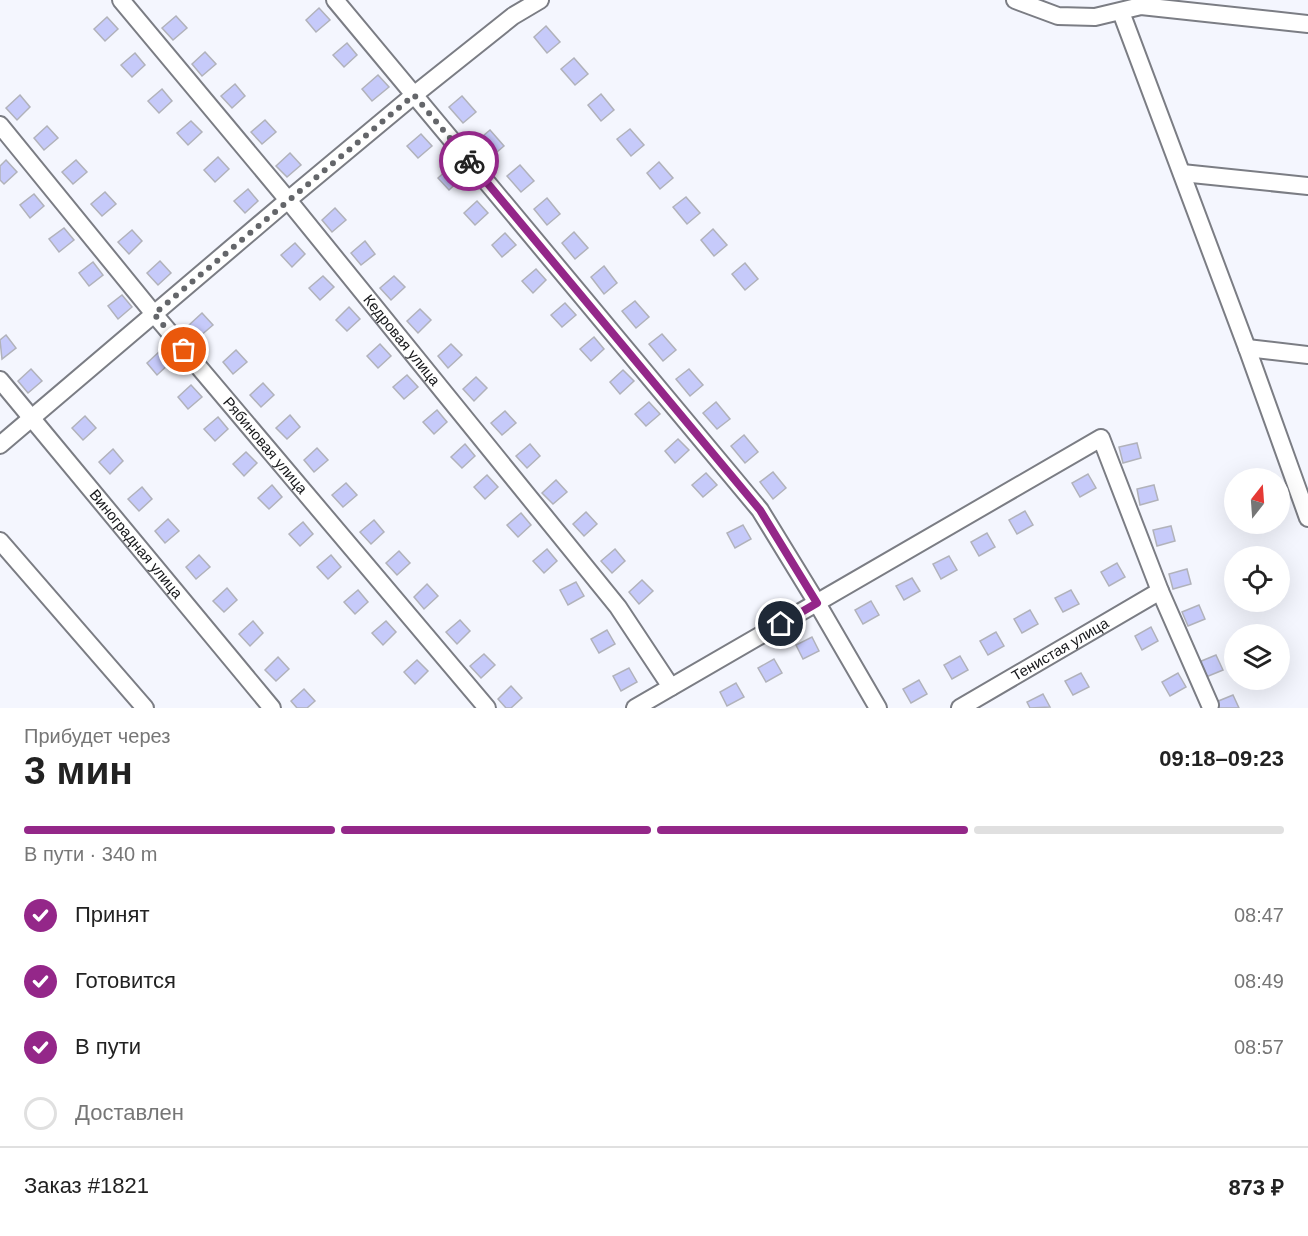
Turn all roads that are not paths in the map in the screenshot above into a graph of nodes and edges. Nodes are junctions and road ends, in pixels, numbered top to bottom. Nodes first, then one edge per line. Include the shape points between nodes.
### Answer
1 (121, 0) edge
2 (335, 0) edge
3 (540, 0) edge
4 (1015, 0) edge
5 (1121, 12) junction
6 (1308, 24) edge
7 (414, 95) junction
8 (0, 125) edge
9 (1182, 173) junction
10 (1308, 186) edge
11 (288, 200) junction
12 (154, 314) junction
13 (1247, 348) junction
14 (1308, 355) edge
15 (0, 380) edge
16 (31, 417) junction
17 (0, 445) edge
18 (1308, 518) edge
19 (0, 541) edge
20 (1160, 591) junction
21 (817, 603) junction
22 (671, 687) junction
23 (1210, 705) dead end
24 (145, 708) edge
25 (272, 708) edge
26 (487, 708) edge
27 (635, 708) edge
28 (878, 708) edge
29 (960, 708) edge

1 - 11 street, Кедровая улица
2 - 7 street
3 - 7 street via 513,16
4 - 5 street via 1058,16 1095,17
5 - 6 street via 1141,6
5 - 9 street
7 - 11 street
7 - 21 street via 760,510
8 - 12 street, Рябиновая улица
9 - 10 street
9 - 13 street
11 - 12 street
11 - 22 street, Кедровая улица via 618,607
12 - 16 street
12 - 26 street, Рябиновая улица
13 - 14 street
13 - 18 street
15 - 16 street, Виноградная улица
16 - 17 street
16 - 25 street, Виноградная улица
19 - 24 street
20 - 21 street via 1101,438
20 - 23 street
20 - 29 street, Тенистая улица
21 - 22 street
21 - 28 street
22 - 27 street

